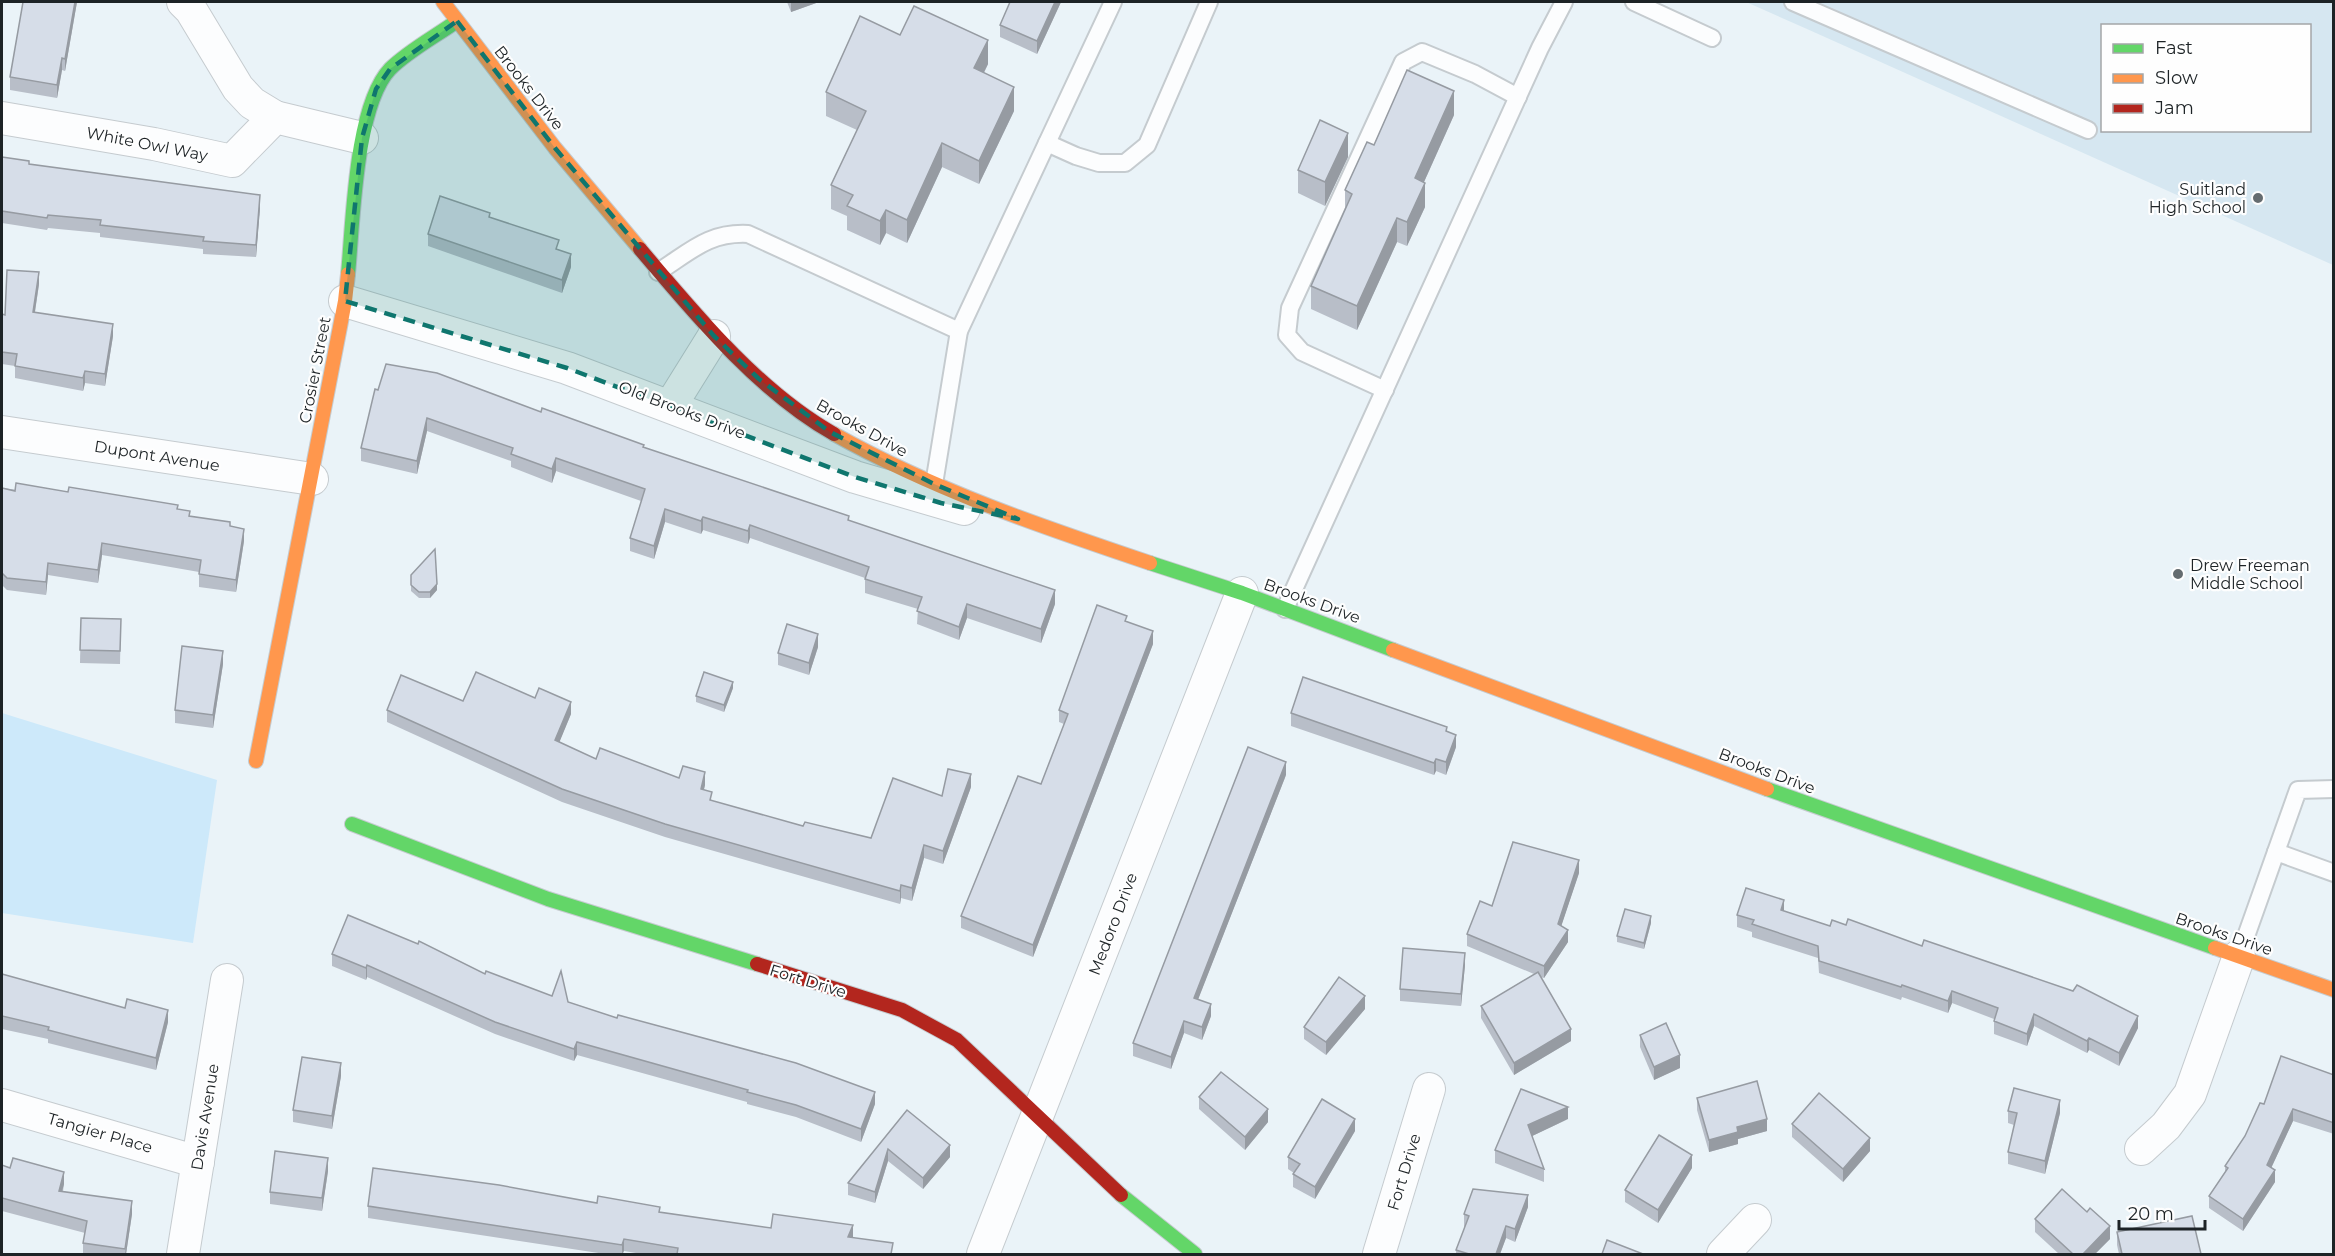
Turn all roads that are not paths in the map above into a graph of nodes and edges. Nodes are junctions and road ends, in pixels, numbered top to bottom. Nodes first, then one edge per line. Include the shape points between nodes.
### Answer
1 (183, 2) edge
2 (443, 2) edge
3 (1113, 2) edge
4 (1209, 2) edge
5 (1564, 2) edge
6 (1634, 2) edge
7 (1793, 2) edge
8 (457, 21) junction
9 (1712, 38) dead end
10 (1518, 97) junction
11 (275, 117) junction
12 (2, 118) edge
13 (2088, 130) dead end
14 (362, 138) junction
15 (1047, 143) junction
16 (658, 272) junction
17 (345, 301) junction
18 (959, 331) junction
19 (714, 336) junction
20 (1385, 390) junction
21 (671, 405) junction
22 (2, 432) edge
23 (312, 479) junction
24 (934, 484) junction
25 (1018, 519) junction
26 (1242, 593) junction
27 (1285, 609) junction
28 (256, 761) dead end
29 (2334, 789) edge
30 (352, 824) dead end
31 (2276, 852) junction
32 (2334, 873) edge
33 (2239, 956) junction
34 (227, 980) dead end
35 (2334, 990) edge
36 (1429, 1089) dead end
37 (2, 1105) edge
38 (1038, 1114) junction
39 (2141, 1149) dead end
40 (198, 1161) junction
41 (1755, 1220) dead end
42 (183, 1254) edge
43 (983, 1254) edge
44 (1195, 1254) edge
45 (1379, 1254) edge
46 (1722, 1254) edge

1 - 11 street via 237,88
2 - 8 street, Brooks Drive
3 - 15 lane
4 - 15 lane via 1147,145 1125,163 1100,163
5 - 10 lane
6 - 9 lane
7 - 13 lane
8 - 14 street, Crosier Street via 390,69 376,89
8 - 16 street, Brooks Drive
10 - 20 lane
10 - 20 lane via 1422,52 1402,62 1290,308 1287,335 1302,352
11 - 12 street, White Owl Way via 232,161
11 - 14 street
14 - 17 street, Crosier Street
15 - 18 lane
16 - 18 lane via 712,238 726,233 748,234
16 - 19 street, Brooks Drive
17 - 21 street, Old Brooks Drive via 567,368
17 - 23 street, Crosier Street
18 - 24 lane
19 - 21 street
19 - 24 street, Brooks Drive via 759,379 830,432
20 - 27 lane
21 - 25 street, Old Brooks Drive via 855,477 941,503
22 - 23 street, Dupont Avenue
23 - 28 street, Crosier Street
24 - 25 street, Brooks Drive
25 - 26 street, Brooks Drive
26 - 27 street, Brooks Drive
26 - 38 street, Medoro Drive
27 - 33 street, Brooks Drive via 1821,809
29 - 31 lane via 2298,790
30 - 38 street, Fort Drive via 548,899 902,1010 957,1040
31 - 32 lane
31 - 33 lane
33 - 35 street, Brooks Drive
33 - 39 street via 2190,1094 2166,1126
34 - 40 street, Davis Avenue
36 - 45 street, Fort Drive
37 - 40 street, Tangier Place
38 - 43 street, Medoro Drive
38 - 44 street, Fort Drive via 1124,1198
40 - 42 street, Davis Avenue
41 - 46 street

